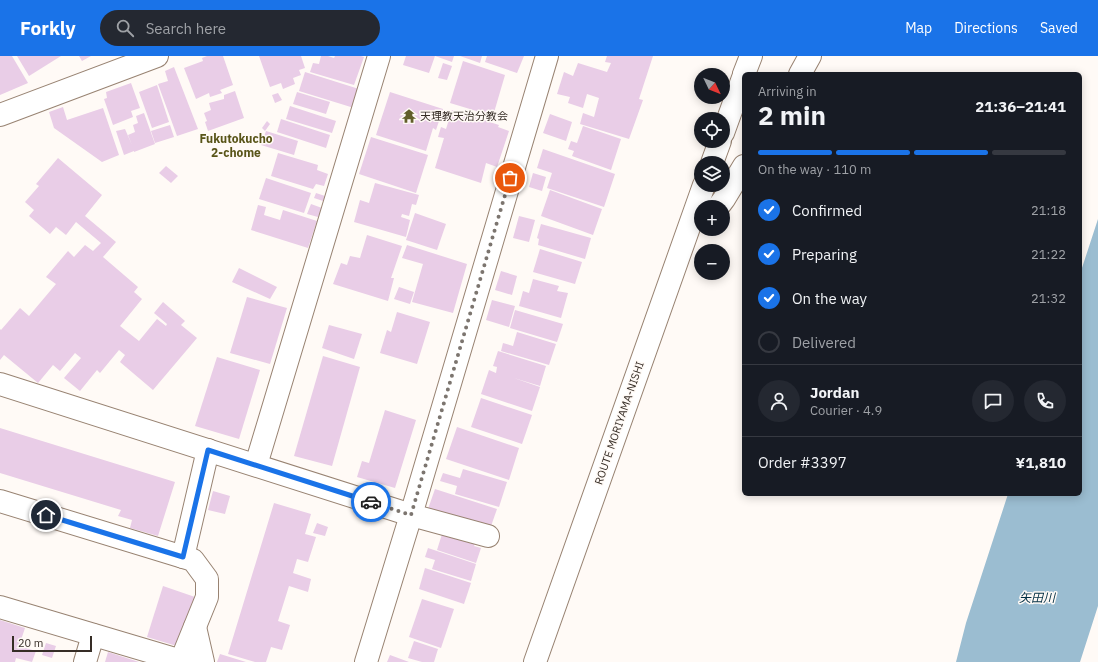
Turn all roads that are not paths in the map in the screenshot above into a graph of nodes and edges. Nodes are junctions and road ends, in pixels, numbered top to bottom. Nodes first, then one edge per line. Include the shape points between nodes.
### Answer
1 (157, 56) edge
2 (379, 56) edge
3 (547, 56) edge
4 (751, 56) edge
5 (810, 56) edge
6 (745, 72) edge
7 (801, 72) edge
8 (742, 80) edge
9 (730, 113) edge
10 (0, 115) edge
11 (742, 169) edge
12 (702, 192) edge
13 (723, 200) edge
14 (693, 234) edge
15 (0, 384) edge
16 (208, 450) junction
17 (256, 466) junction
18 (0, 501) edge
19 (411, 515) junction
20 (488, 536) dead end
21 (183, 557) junction
22 (0, 607) edge
23 (195, 627) junction
24 (93, 635) junction
25 (183, 661) edge
26 (85, 662) edge
27 (203, 662) edge
28 (366, 662) edge
29 (535, 662) edge

1 - 10 street
2 - 17 street
3 - 19 street
4 - 6 street
5 - 7 street
8 - 9 street
11 - 13 street
12 - 14 street, ROUTE MORIYAMA-NISHI
14 - 29 street, ROUTE MORIYAMA-NISHI
15 - 16 street
16 - 17 street
16 - 21 street
17 - 19 street
18 - 21 street
19 - 20 street
19 - 28 street
21 - 23 street via 192,560 207,579 207,597
22 - 24 street
23 - 25 street
23 - 27 street
24 - 25 street
24 - 26 street

